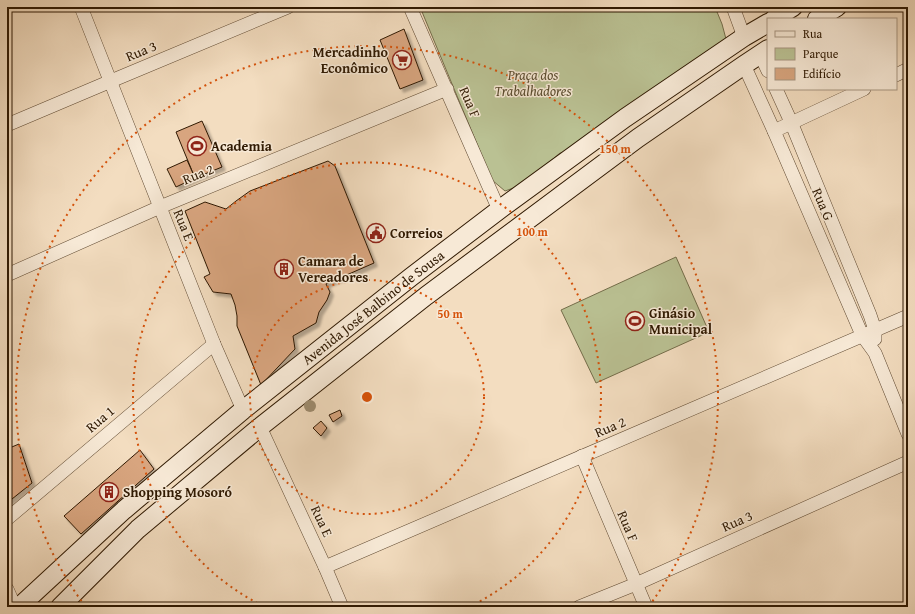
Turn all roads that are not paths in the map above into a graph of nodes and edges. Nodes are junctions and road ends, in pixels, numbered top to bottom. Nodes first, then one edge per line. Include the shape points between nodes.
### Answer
1 (81, 7) edge
2 (288, 7) edge
3 (410, 7) edge
4 (733, 7) edge
5 (793, 7) edge
6 (837, 7) edge
7 (776, 18) edge
8 (819, 18) edge
9 (767, 24) edge
10 (744, 37) junction
11 (764, 52) edge
12 (744, 65) junction
13 (767, 67) edge
14 (908, 69) edge
15 (897, 74) edge
16 (111, 81) junction
17 (447, 89) junction
18 (776, 90) edge
19 (862, 90) edge
20 (625, 118) junction
21 (792, 122) junction
22 (7, 125) edge
23 (774, 131) junction
24 (638, 138) junction
25 (160, 207) junction
26 (499, 210) junction
27 (7, 275) edge
28 (411, 277) junction
29 (426, 296) junction
30 (908, 316) edge
31 (875, 330) junction
32 (862, 335) junction
33 (214, 344) junction
34 (875, 353) junction
35 (243, 410) junction
36 (260, 427) junction
37 (908, 434) edge
38 (582, 456) junction
39 (908, 462) edge
40 (124, 510) junction
41 (7, 519) edge
42 (138, 529) junction
43 (325, 567) junction
44 (636, 584) junction
45 (7, 589) edge
46 (15, 607) edge
47 (19, 607) edge
48 (60, 607) edge
49 (342, 607) edge
50 (579, 607) edge
51 (646, 607) edge

1 - 16 street, Rua E
2 - 16 street, Rua 3
3 - 17 street, Rua F
4 - 10 street
5 - 7 main road
6 - 8 main road
9 - 10 main road, Avenida José Balbino de Sousa
10 - 20 main road, Avenida José Balbino de Sousa
11 - 12 main road, Avenida José Balbino de Sousa
11 - 13 street
12 - 23 street, Rua G
12 - 24 main road, Avenida José Balbino de Sousa
14 - 15 street
16 - 22 street, Rua 3
16 - 25 street, Rua E
17 - 25 street, Rua 2
17 - 26 street, Rua F
18 - 21 street, Rua G
19 - 21 street
20 - 24 main road
20 - 26 main road, Avenida José Balbino de Sousa
21 - 23 street
21 - 31 street, Rua G
23 - 32 street, Rua G
24 - 29 main road, Avenida José Balbino de Sousa
25 - 27 street, Rua 2
25 - 33 street, Rua E
26 - 28 main road, Avenida José Balbino de Sousa
28 - 29 main road
28 - 35 main road, Avenida José Balbino de Sousa
29 - 36 main road, Avenida José Balbino de Sousa
30 - 31 street, Rua 2
31 - 32 street, Rua 2
31 - 34 street, Rua G
32 - 34 street, Rua G
32 - 38 street, Rua 2
33 - 35 street, Rua E
33 - 41 street, Rua 1
34 - 37 street, Rua G
35 - 40 main road, Avenida José Balbino de Sousa
36 - 42 main road, Avenida José Balbino de Sousa
36 - 43 street, Rua E
38 - 43 street, Rua 2
38 - 44 street, Rua F
39 - 44 street, Rua 3
40 - 42 main road
40 - 47 main road, Avenida José Balbino de Sousa
42 - 48 main road, Avenida José Balbino de Sousa
43 - 49 street, Rua E
44 - 50 street, Rua 3
44 - 51 street, Rua F
45 - 46 street

